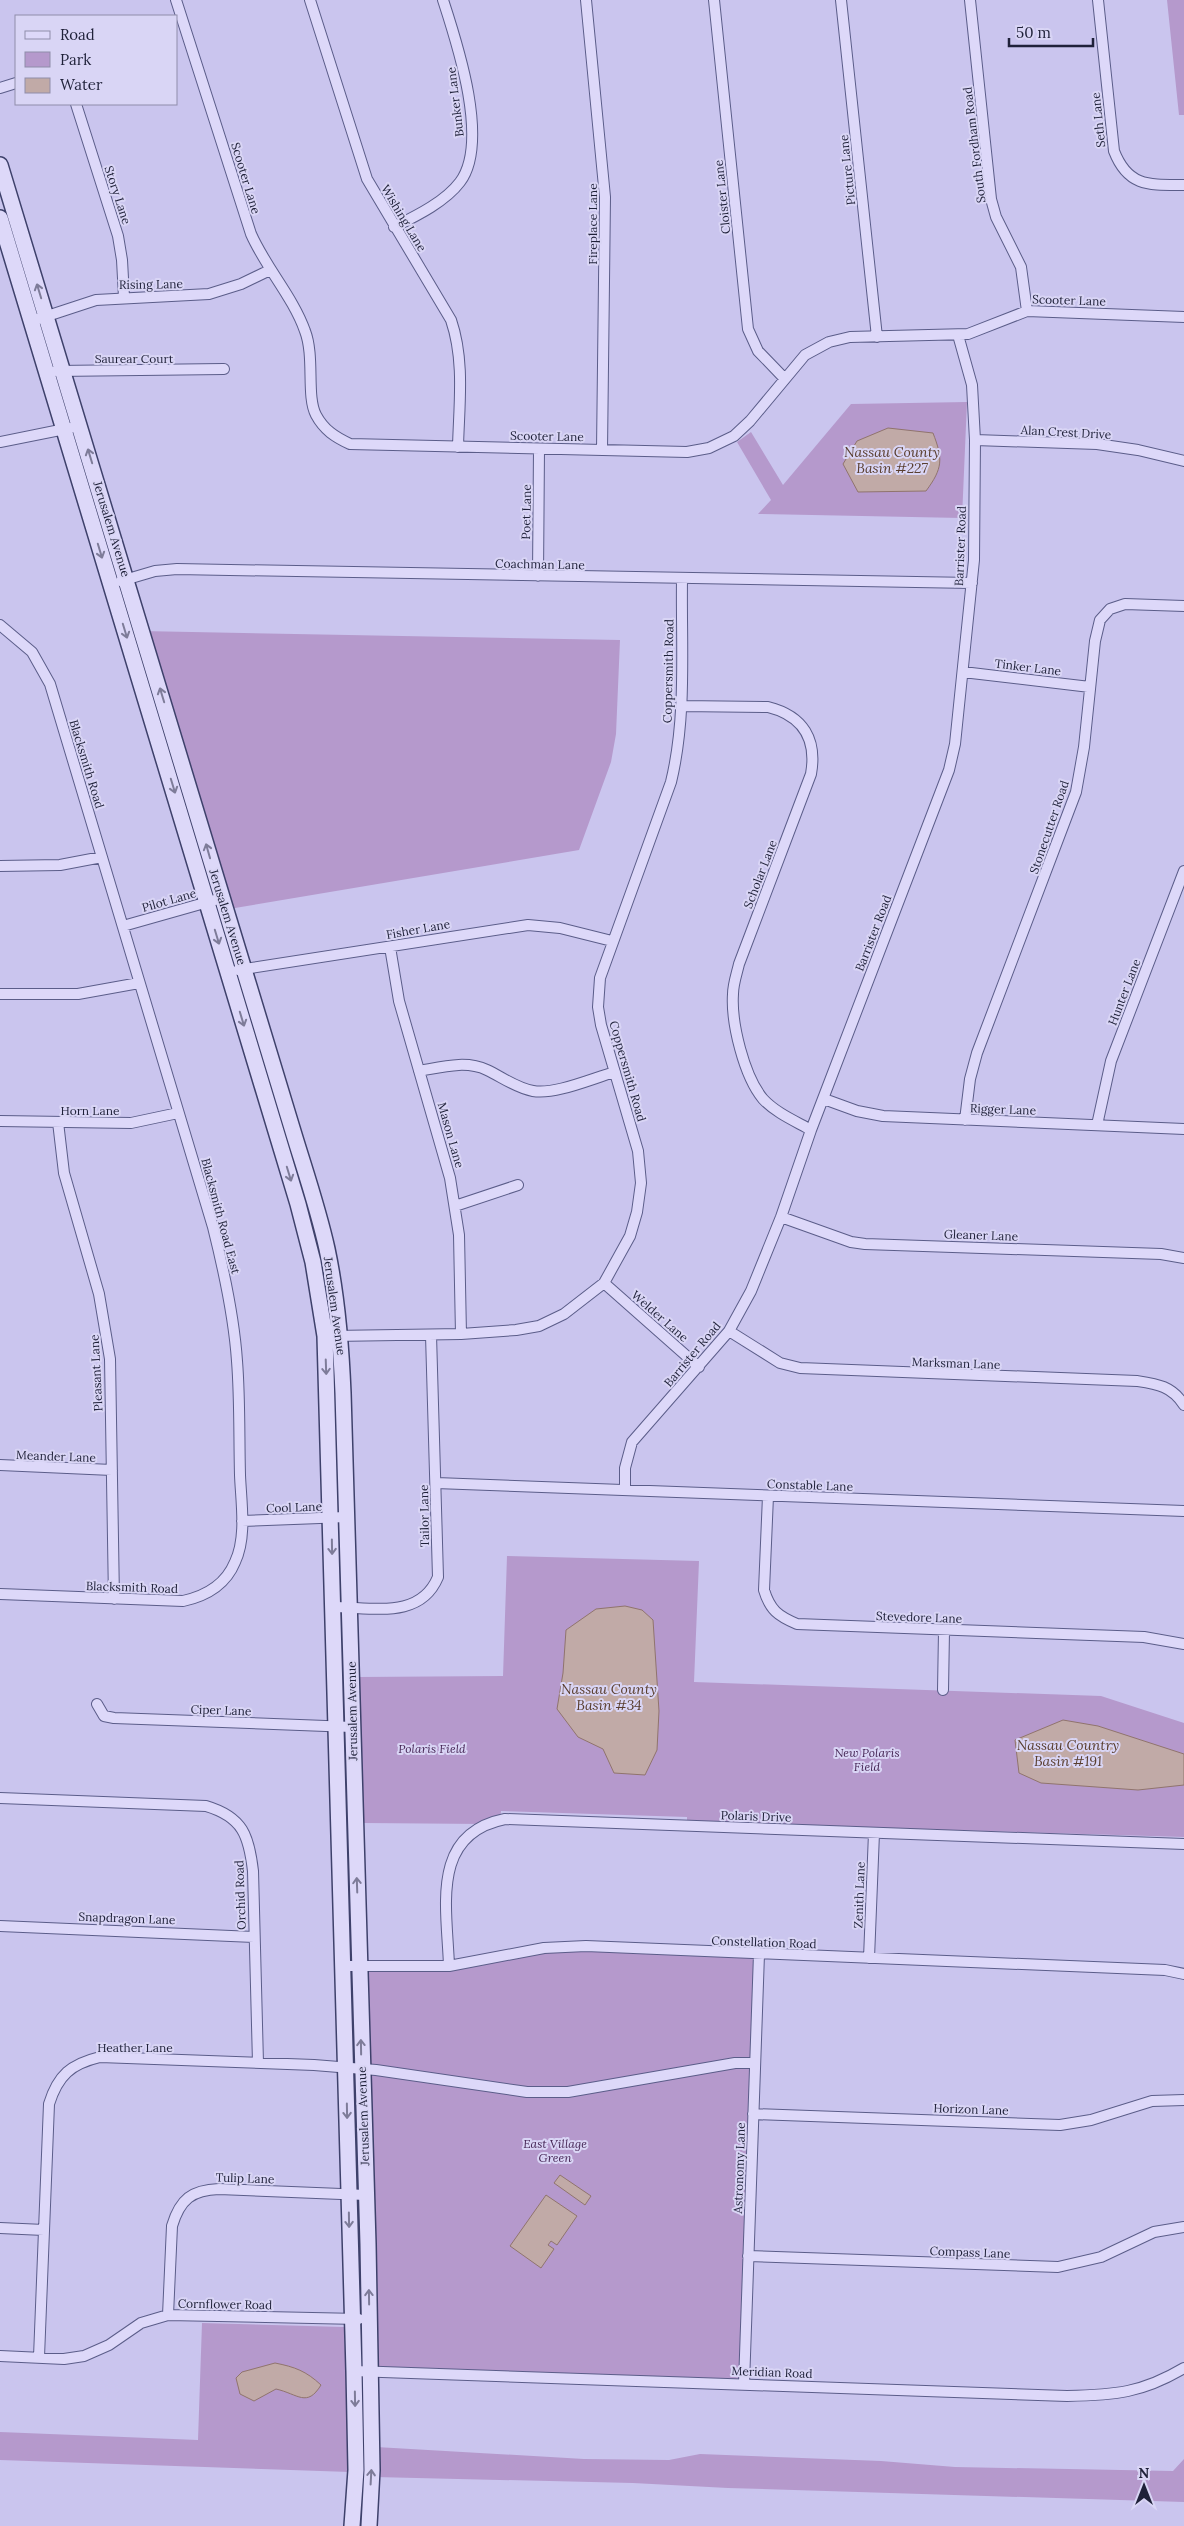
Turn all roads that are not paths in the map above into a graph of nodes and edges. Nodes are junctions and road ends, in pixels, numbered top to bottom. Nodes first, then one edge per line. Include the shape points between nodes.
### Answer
1 (176, 0) edge
2 (310, 0) edge
3 (443, 0) edge
4 (586, 0) edge
5 (714, 0) edge
6 (841, 0) edge
7 (970, 0) edge
8 (1098, 0) edge
9 (181, 31) edge
10 (15, 83) edge
11 (0, 88) edge
12 (76, 105) edge
13 (0, 165) edge
14 (1184, 185) edge
15 (4, 192) edge
16 (0, 218) edge
17 (394, 227) junction
18 (270, 270) junction
19 (124, 297) junction
20 (1027, 311) junction
21 (47, 316) junction
22 (1184, 317) edge
23 (32, 321) junction
24 (958, 335) junction
25 (877, 336) junction
26 (224, 369) dead end
27 (64, 370) junction
28 (45, 371) junction
29 (785, 379) junction
30 (81, 426) junction
31 (63, 430) junction
32 (975, 440) junction
33 (0, 442) edge
34 (458, 448) junction
35 (539, 449) junction
36 (602, 450) junction
37 (1184, 462) edge
38 (538, 576) junction
39 (127, 579) junction
40 (682, 579) junction
41 (972, 583) junction
42 (110, 584) junction
43 (1184, 606) edge
44 (0, 625) edge
45 (963, 672) junction
46 (1090, 687) junction
47 (681, 706) junction
48 (102, 857) junction
49 (0, 866) edge
50 (1184, 871) edge
51 (222, 898) junction
52 (206, 902) junction
53 (123, 926) junction
54 (612, 941) junction
55 (390, 947) junction
56 (244, 970) junction
57 (227, 972) junction
58 (139, 983) junction
59 (0, 994) edge
60 (419, 1071) junction
61 (615, 1072) junction
62 (824, 1099) junction
63 (178, 1113) junction
64 (289, 1117) junction
65 (965, 1120) junction
66 (0, 1121) edge
67 (58, 1122) junction
68 (273, 1122) junction
69 (1097, 1125) junction
70 (1184, 1129) edge
71 (811, 1130) junction
72 (518, 1185) dead end
73 (455, 1206) junction
74 (781, 1218) junction
75 (1184, 1258) edge
76 (604, 1283) junction
77 (728, 1331) junction
78 (461, 1334) junction
79 (431, 1335) junction
80 (325, 1336) junction
81 (341, 1336) junction
82 (700, 1367) junction
83 (1184, 1405) edge
84 (0, 1465) edge
85 (112, 1470) junction
86 (436, 1483) junction
87 (625, 1488) junction
88 (768, 1496) junction
89 (1184, 1511) edge
90 (346, 1517) junction
91 (331, 1518) junction
92 (242, 1521) junction
93 (0, 1594) edge
94 (114, 1599) junction
95 (333, 1607) junction
96 (350, 1607) junction
97 (944, 1631) junction
98 (1184, 1644) edge
99 (943, 1690) dead end
100 (97, 1704) dead end
101 (336, 1727) junction
102 (352, 1727) junction
103 (0, 1798) edge
104 (874, 1833) junction
105 (1184, 1844) edge
106 (0, 1926) edge
107 (254, 1937) junction
108 (759, 1954) junction
109 (869, 1958) junction
110 (343, 1966) junction
111 (360, 1966) junction
112 (449, 1966) junction
113 (1184, 1974) edge
114 (258, 2063) junction
115 (755, 2063) junction
116 (354, 2070) junction
117 (1184, 2100) edge
118 (753, 2114) junction
119 (349, 2194) junction
120 (366, 2195) junction
121 (1184, 2227) edge
122 (0, 2228) edge
123 (44, 2230) junction
124 (748, 2256) junction
125 (168, 2315) junction
126 (352, 2318) junction
127 (369, 2319) junction
128 (0, 2356) edge
129 (39, 2357) junction
130 (1184, 2368) edge
131 (354, 2371) junction
132 (370, 2371) junction
133 (744, 2384) junction
134 (352, 2526) edge
135 (369, 2526) edge

1 - 9 street, Scooter Lane
2 - 17 street, Wishing Lane via 367,179
3 - 17 street, Bunker Lane via 464,69 472,145 469,164 460,182 444,196
4 - 36 street, Fireplace Lane via 605,197
5 - 29 street, Cloister Lane via 748,328 758,351
6 - 25 street, Picture Lane
7 - 20 street, South Fordham Road via 991,199 1021,266
8 - 14 street, Seth Lane via 1114,151 1120,167 1129,176 1146,183
9 - 18 street, Scooter Lane via 251,234
10 - 11 street
12 - 19 street, Story Lane via 118,236
13 - 15 main road, Jerusalem Avenue
21 -> 15 main road, Jerusalem Avenue
16 - 23 main road, Jerusalem Avenue
17 - 34 street, Wishing Lane via 444,306 458,340
18 - 19 street, Rising Lane via 209,294
18 - 34 street, Scooter Lane via 306,332 312,361 312,401 315,414 324,428 350,444
19 - 21 street, Rising Lane via 96,300
20 - 22 street, Scooter Lane
20 - 24 street, Scooter Lane via 975,333
21 - 23 street, Rising Lane
21 - 27 main road, Jerusalem Avenue
23 - 28 main road, Jerusalem Avenue
24 - 25 street, Scooter Lane
24 - 32 street, Barrister Road via 972,385
25 - 29 street, Scooter Lane via 830,342 805,354
26 - 27 street, Saurear Court
27 - 28 street, Saurear Court
27 - 30 main road, Jerusalem Avenue
28 - 31 main road, Jerusalem Avenue
29 - 36 street, Scooter Lane via 734,436 710,448 687,452
30 - 31 street
39 -> 30 main road, Jerusalem Avenue
31 - 33 street
31 -> 42 main road, Jerusalem Avenue
32 - 37 street, Alan Crest Drive via 1097,444
32 - 41 street, Barrister Road
34 - 35 street, Scooter Lane
35 - 36 street, Scooter Lane
35 - 38 street, Poet Lane
38 - 39 street, Coachman Lane via 177,569
38 - 40 street, Coachman Lane
39 - 42 street, Coachman Lane
51 -> 39 main road, Jerusalem Avenue
40 - 41 street, Coachman Lane
40 - 47 street, Coppersmith Road
41 - 45 street, Barrister Road
42 -> 52 main road, Jerusalem Avenue
43 - 46 street, Stonecutter Road via 1125,604 1104,614 1097,629
44 - 48 street, Blacksmith Road via 32,652 50,684
45 - 46 street, Tinker Lane
45 - 62 street, Barrister Road via 949,770
46 - 65 street, Stonecutter Road via 1076,792 977,1053
47 - 54 street, Coppersmith Road via 680,739 672,782
47 - 71 street, Scholar Lane via 768,707 779,710 802,726 812,746 811,774 739,964 732,992 733,1019 744,1060 758,1092 788,1118
48 - 49 street via 60,865
48 - 53 street, Blacksmith Road
50 - 69 street, Hunter Lane via 1111,1061
51 - 52 street, Pilot Lane
51 - 56 main road, Jerusalem Avenue
52 - 53 street, Pilot Lane
52 -> 57 main road, Jerusalem Avenue
53 - 58 street, Blacksmith Road East
54 - 55 street, Fisher Lane via 560,928 528,925
54 - 61 street, Coppersmith Road via 600,978 598,1007
55 - 56 street, Fisher Lane
55 - 60 street, Mason Lane via 399,1001
56 - 57 street, Fisher Lane
56 - 64 main road, Jerusalem Avenue
57 -> 68 main road, Jerusalem Avenue
58 - 59 street via 78,994
58 - 63 street, Blacksmith Road East
60 - 61 street via 471,1065 534,1091 550,1091
60 - 73 street, Mason Lane
61 - 76 street, Coppersmith Road via 638,1151 641,1184 630,1236
62 - 65 street, Rigger Lane via 883,1116
62 - 71 street, Barrister Road
63 - 67 street, Horn Lane via 131,1122
63 - 92 street, Blacksmith Road East via 213,1227 234,1325
64 - 68 main road
64 - 81 main road, Jerusalem Avenue via 327,1248
65 - 69 street, Rigger Lane
66 - 67 street, Horn Lane
67 - 85 street, Pleasant Lane via 64,1173 100,1294 107,1330
68 -> 80 main road, Jerusalem Avenue via 313,1262
69 - 70 street, Rigger Lane
71 - 74 street, Barrister Road
72 - 73 street
73 - 78 street, Mason Lane via 459,1236
74 - 75 street, Gleaner Lane via 865,1244 1161,1254
74 - 77 street, Barrister Road via 751,1291
76 - 78 street, Coppersmith Road via 564,1314 539,1326
76 - 82 street, Welder Lane
77 - 82 street, Barrister Road
77 - 83 street, Marksman Lane via 780,1363 800,1368 1159,1384 1173,1391
78 - 79 street, Coppersmith Road
79 - 81 street, Coppersmith Road
79 - 86 street, Tailor Lane
80 - 81 street, Coppersmith Road
80 -> 91 main road, Jerusalem Avenue
81 - 90 main road, Jerusalem Avenue
82 - 87 street, Barrister Road via 632,1442 625,1468
84 - 85 street, Meander Lane
85 - 94 street, Pleasant Lane
86 - 87 street, Constable Lane
86 - 96 street, Tailor Lane via 438,1577 433,1587 416,1604 397,1608
87 - 88 street, Constable Lane
88 - 89 street, Constable Lane
88 - 97 street, Stevedore Lane via 764,1590 768,1604 780,1617 797,1624
90 - 91 street, Cool Lane
90 - 96 main road, Jerusalem Avenue
91 - 92 street, Cool Lane
91 -> 95 main road, Jerusalem Avenue
92 - 94 street, Blacksmith Road via 235,1563 223,1581 208,1593 183,1601
93 - 94 street, Blacksmith Road
95 - 96 street, Tailor Lane
95 - 101 main road, Jerusalem Avenue
96 - 102 main road, Jerusalem Avenue
97 - 98 street, Stevedore Lane via 1144,1638
97 - 99 street
100 - 101 street, Ciper Lane via 104,1716 114,1718
101 - 102 street, Ciper Lane
101 - 110 main road, Jerusalem Avenue
111 -> 102 main road, Jerusalem Avenue
103 - 107 street, Orchid Road via 206,1806 221,1810 237,1822 250,1843
104 - 105 street, Polaris Drive
104 - 109 street, Zenith Lane
104 - 112 street, Polaris Drive via 505,1819 491,1822 468,1834 450,1862 447,1879
106 - 107 street, Snapdragon Lane
107 - 114 street, Orchid Road
108 - 109 street, Constellation Road
108 - 112 street, Constellation Road via 586,1946 544,1948
108 - 115 street, Astronomy Lane
109 - 113 street, Constellation Road via 1166,1970
110 - 111 street, Constellation Road
110 - 116 main road, Jerusalem Avenue
111 - 112 street, Constellation Road
116 -> 111 main road, Jerusalem Avenue
114 - 116 street, Heather Lane via 314,2064
114 - 123 street, Heather Lane via 100,2058 85,2061 65,2072 54,2086 49,2104
115 - 116 street via 735,2063 568,2092 527,2092
115 - 118 street, Astronomy Lane
116 -> 119 main road, Jerusalem Avenue
116 - 120 main road, Jerusalem Avenue
117 - 118 street, Horizon Lane via 1152,2101 1091,2120 1060,2125
118 - 124 street, Astronomy Lane
119 - 120 street, Tulip Lane
119 - 125 street, Tulip Lane via 211,2189 188,2197 176,2212 172,2226
119 -> 126 main road, Jerusalem Avenue
127 -> 120 main road, Jerusalem Avenue
121 - 124 street, Compass Lane via 1154,2232 1101,2257 1058,2267
122 - 123 street
123 - 129 street, Heather Lane
124 - 133 street, Astronomy Lane
125 - 126 street, Cornflower Road
125 - 129 street, Cornflower Road via 141,2323 108,2345 84,2356 64,2359
126 - 127 street, Cornflower Road
126 - 131 main road, Jerusalem Avenue
127 - 132 main road, Jerusalem Avenue
128 - 129 street, Cornflower Road
130 - 133 street, Meridian Road via 1159,2383 1106,2395
131 - 132 street, Meridian Road
131 -> 134 main road, Jerusalem Avenue via 356,2470
132 - 133 street, Meridian Road
135 -> 132 main road, Jerusalem Avenue via 372,2470

